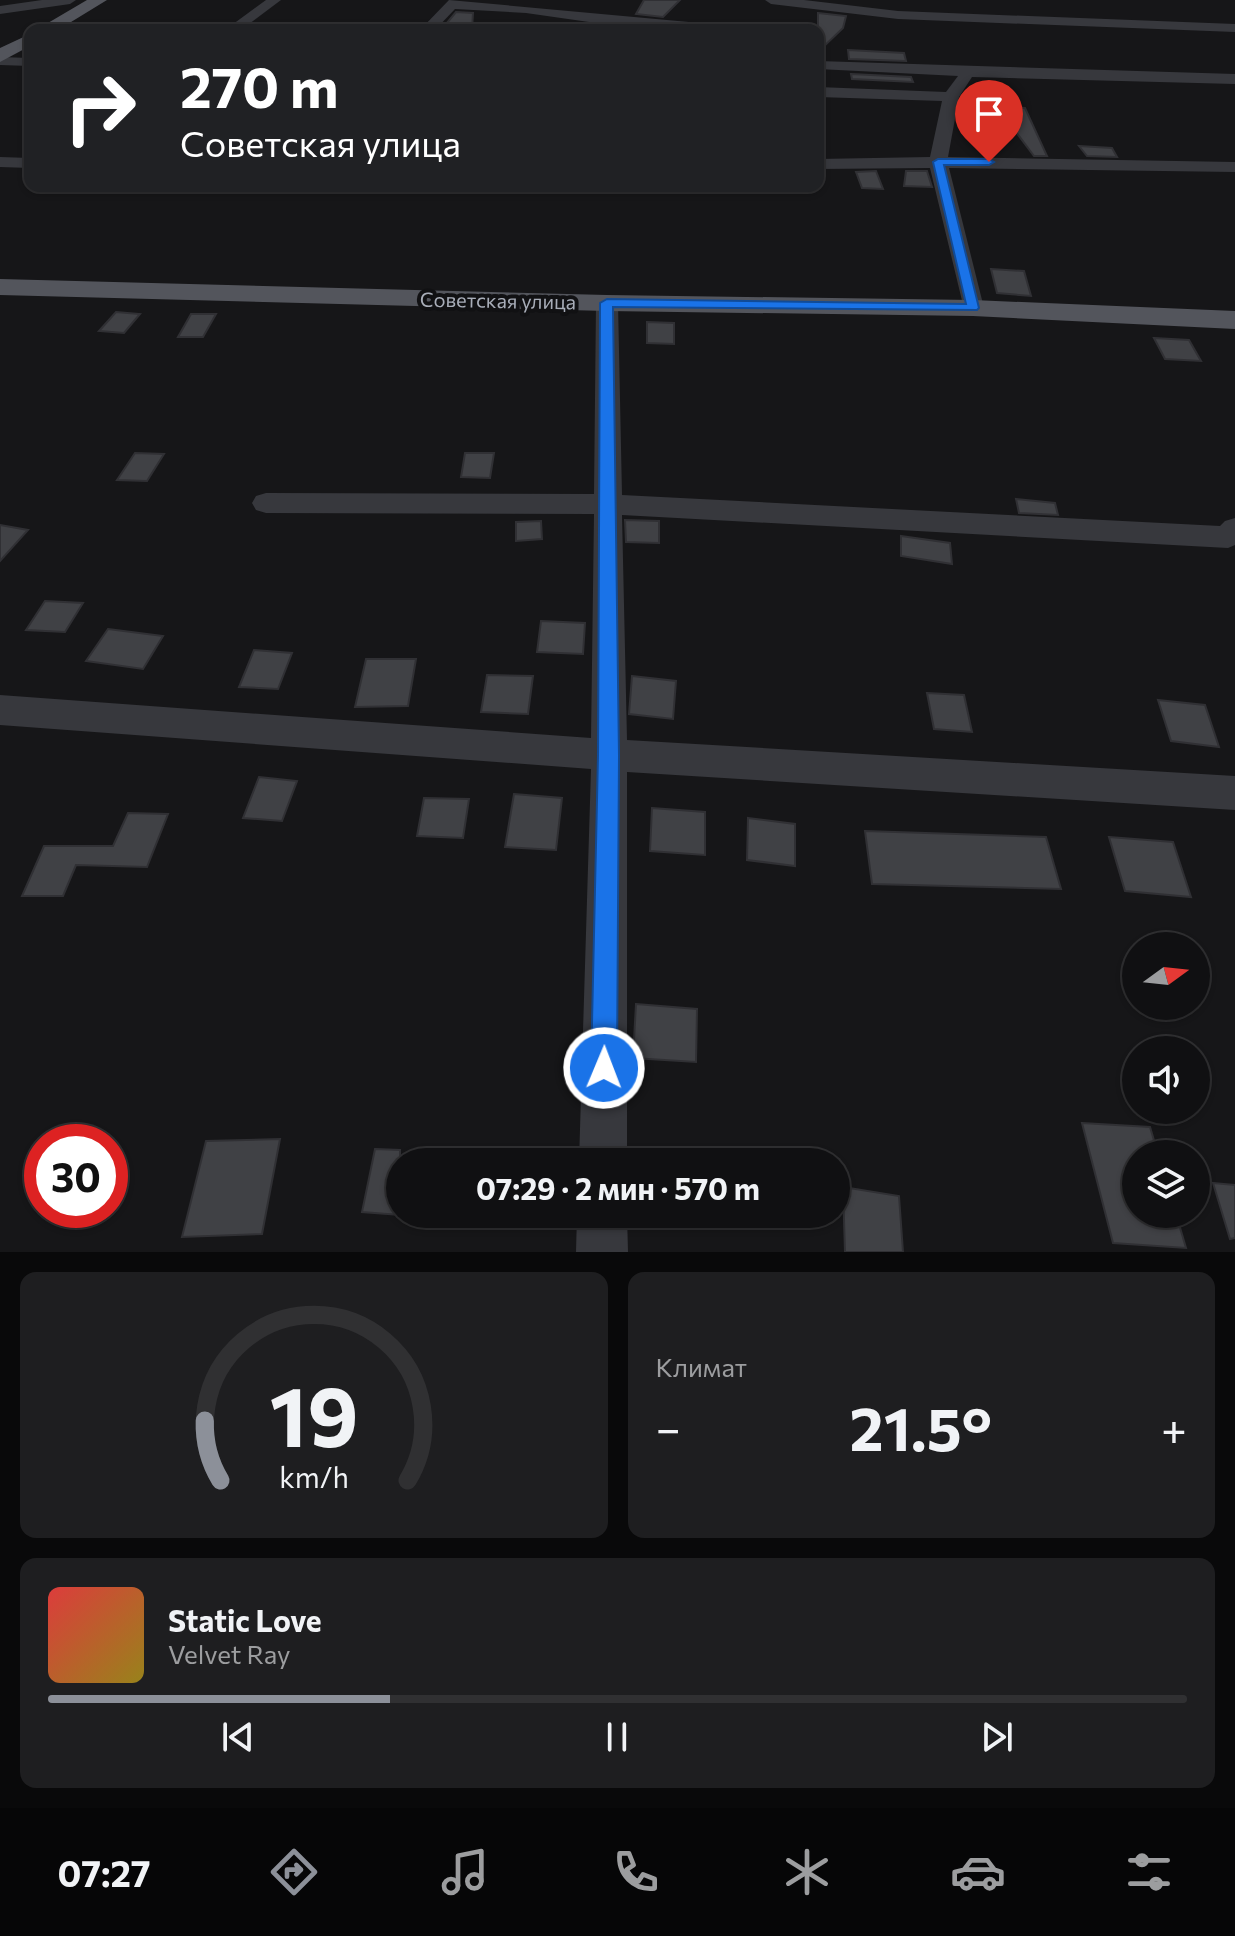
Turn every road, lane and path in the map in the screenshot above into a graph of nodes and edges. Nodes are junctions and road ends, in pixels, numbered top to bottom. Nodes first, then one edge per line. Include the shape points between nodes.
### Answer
1 (70, 0) edge
2 (99, 0) edge
3 (275, 0) edge
4 (771, 0) edge
5 (454, 2) edge
6 (0, 10) edge
7 (56, 24) edge
8 (241, 24) edge
9 (433, 24) edge
10 (601, 24) edge
11 (1235, 28) edge
12 (24, 43) edge
13 (1, 56) edge
14 (24, 61) edge
15 (824, 65) edge
16 (968, 72) junction
17 (1235, 79) edge
18 (824, 92) edge
19 (951, 97) junction
20 (0, 162) edge
21 (938, 162) junction
22 (24, 163) edge
23 (824, 164) edge
24 (1235, 167) edge
25 (0, 287) edge
26 (607, 303) junction
27 (973, 308) junction
28 (1235, 320) edge
29 (266, 503) dead end
30 (608, 504) junction
31 (1235, 528) edge
32 (0, 710) edge
33 (609, 755) junction
34 (1235, 793) edge
35 (603, 1148) edge
36 (602, 1228) edge
37 (602, 1252) edge

1 - 6 street
2 - 7 main road
3 - 8 street
4 - 11 street via 898,15
5 - 9 street
5 - 10 street
12 - 13 main road
13 - 14 street
15 - 16 street
16 - 17 street
16 - 19 street
18 - 19 street
19 - 21 street
20 - 22 street
21 - 23 street
21 - 24 street
21 - 27 street
25 - 26 main road, Советская улица
26 - 27 main road, Советская улица
26 - 30 street
27 - 28 main road, Советская улица
29 - 30 street
30 - 31 street via 1228,537
30 - 33 street
32 - 33 street
33 - 34 street
33 - 35 street
36 - 37 street

